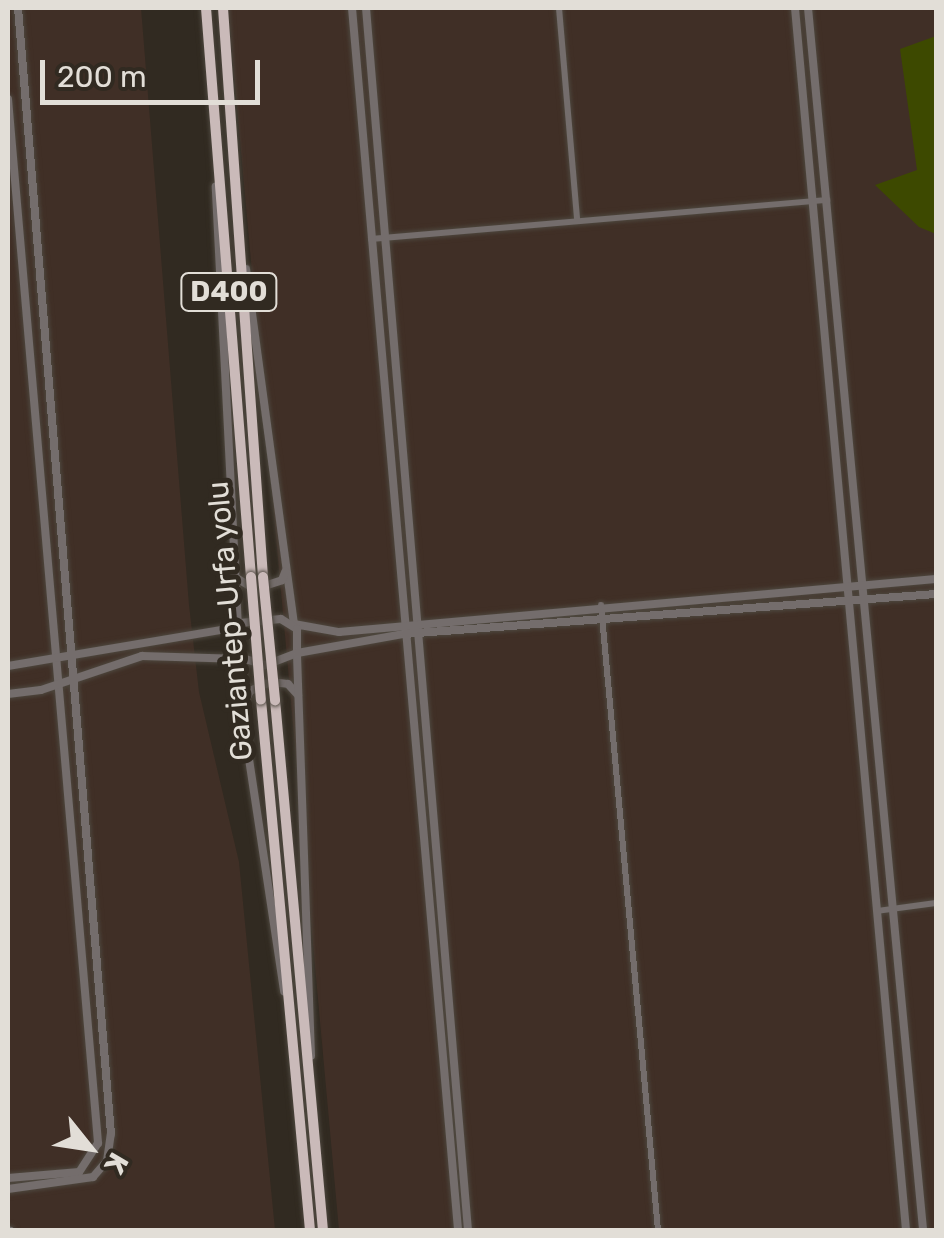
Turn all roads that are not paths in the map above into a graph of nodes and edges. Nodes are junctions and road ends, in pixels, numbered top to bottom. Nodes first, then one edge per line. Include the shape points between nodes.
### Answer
1 (18, 8) edge
2 (206, 8) edge
3 (223, 8) edge
4 (352, 8) edge
5 (366, 8) edge
6 (559, 8) edge
7 (794, 8) edge
8 (808, 8) edge
9 (8, 99) edge
10 (217, 145) junction
11 (827, 200) junction
12 (813, 202) junction
13 (577, 219) junction
14 (239, 238) junction
15 (382, 238) junction
16 (371, 239) junction
17 (230, 567) junction
18 (286, 571) junction
19 (257, 577) junction
20 (936, 579) edge
21 (862, 586) junction
22 (849, 587) junction
23 (936, 594) edge
24 (865, 601) junction
25 (850, 602) junction
26 (601, 605) junction
27 (416, 622) junction
28 (403, 623) junction
29 (294, 624) junction
30 (604, 624) junction
31 (238, 627) junction
32 (404, 634) junction
33 (418, 634) junction
34 (297, 653) junction
35 (70, 654) junction
36 (58, 657) junction
37 (242, 660) junction
38 (8, 666) edge
39 (70, 679) junction
40 (59, 684) junction
41 (8, 694) edge
42 (300, 699) junction
43 (243, 708) junction
44 (936, 903) edge
45 (893, 909) junction
46 (877, 911) junction
47 (290, 1013) junction
48 (310, 1086) junction
49 (8, 1178) edge
50 (8, 1189) edge
51 (310, 1230) edge
52 (323, 1230) edge
53 (458, 1230) edge
54 (468, 1230) edge
55 (658, 1230) edge
56 (906, 1230) edge
57 (923, 1230) edge

1 - 35 street
2 - 10 highway, Gaziantep-Urfa yolu / D400
3 - 14 highway, Gaziantep-Urfa yolu / D400
4 - 16 street
5 - 15 street
6 - 13 street
7 - 12 street
8 - 11 street
9 - 36 street
10 - 17 street
10 - 19 highway, Gaziantep-Urfa yolu / D400
11 - 12 street
11 - 21 street
12 - 13 street via 609,223
12 - 22 street
13 - 15 street
14 - 18 street via 263,371
14 - 19 highway, Gaziantep-Urfa yolu / D400
15 - 16 street
15 - 27 street
16 - 28 street
17 - 18 street via 235,583 255,589 282,580
17 - 31 street
18 - 29 street
19 - 47 highway, Gaziantep-Urfa yolu / D400, bridge via 261,700
19 - 48 highway, Gaziantep-Urfa yolu / D400, bridge via 275,700
20 - 21 street
21 - 22 street
21 - 24 street
22 - 25 street
22 - 26 street
23 - 24 street
24 - 25 street
24 - 45 street
25 - 30 street
25 - 46 street
26 - 27 street
26 - 30 street
27 - 28 street
27 - 33 street
28 - 29 street via 340,632
28 - 32 street
29 - 31 street via 264,618
29 - 34 street
30 - 33 street
30 - 55 street
31 - 35 street
31 - 37 street
32 - 33 street
32 - 34 street
32 - 53 street
33 - 54 street
34 - 37 street via 265,665
34 - 42 street
35 - 36 street
35 - 39 street
36 - 38 street
36 - 40 street
37 - 39 street via 142,656
37 - 43 street
39 - 40 street
39 - 50 street via 109,1152 101,1170 82,1182
40 - 41 street
40 - 49 street via 98,1144 79,1172
42 - 43 street via 288,684 270,682 250,691
42 - 48 street
43 - 47 street
44 - 45 street
45 - 46 street
45 - 57 street
46 - 56 street
47 - 51 highway, Gaziantep-Urfa yolu / D400
48 - 52 highway, Gaziantep-Urfa yolu / D400

